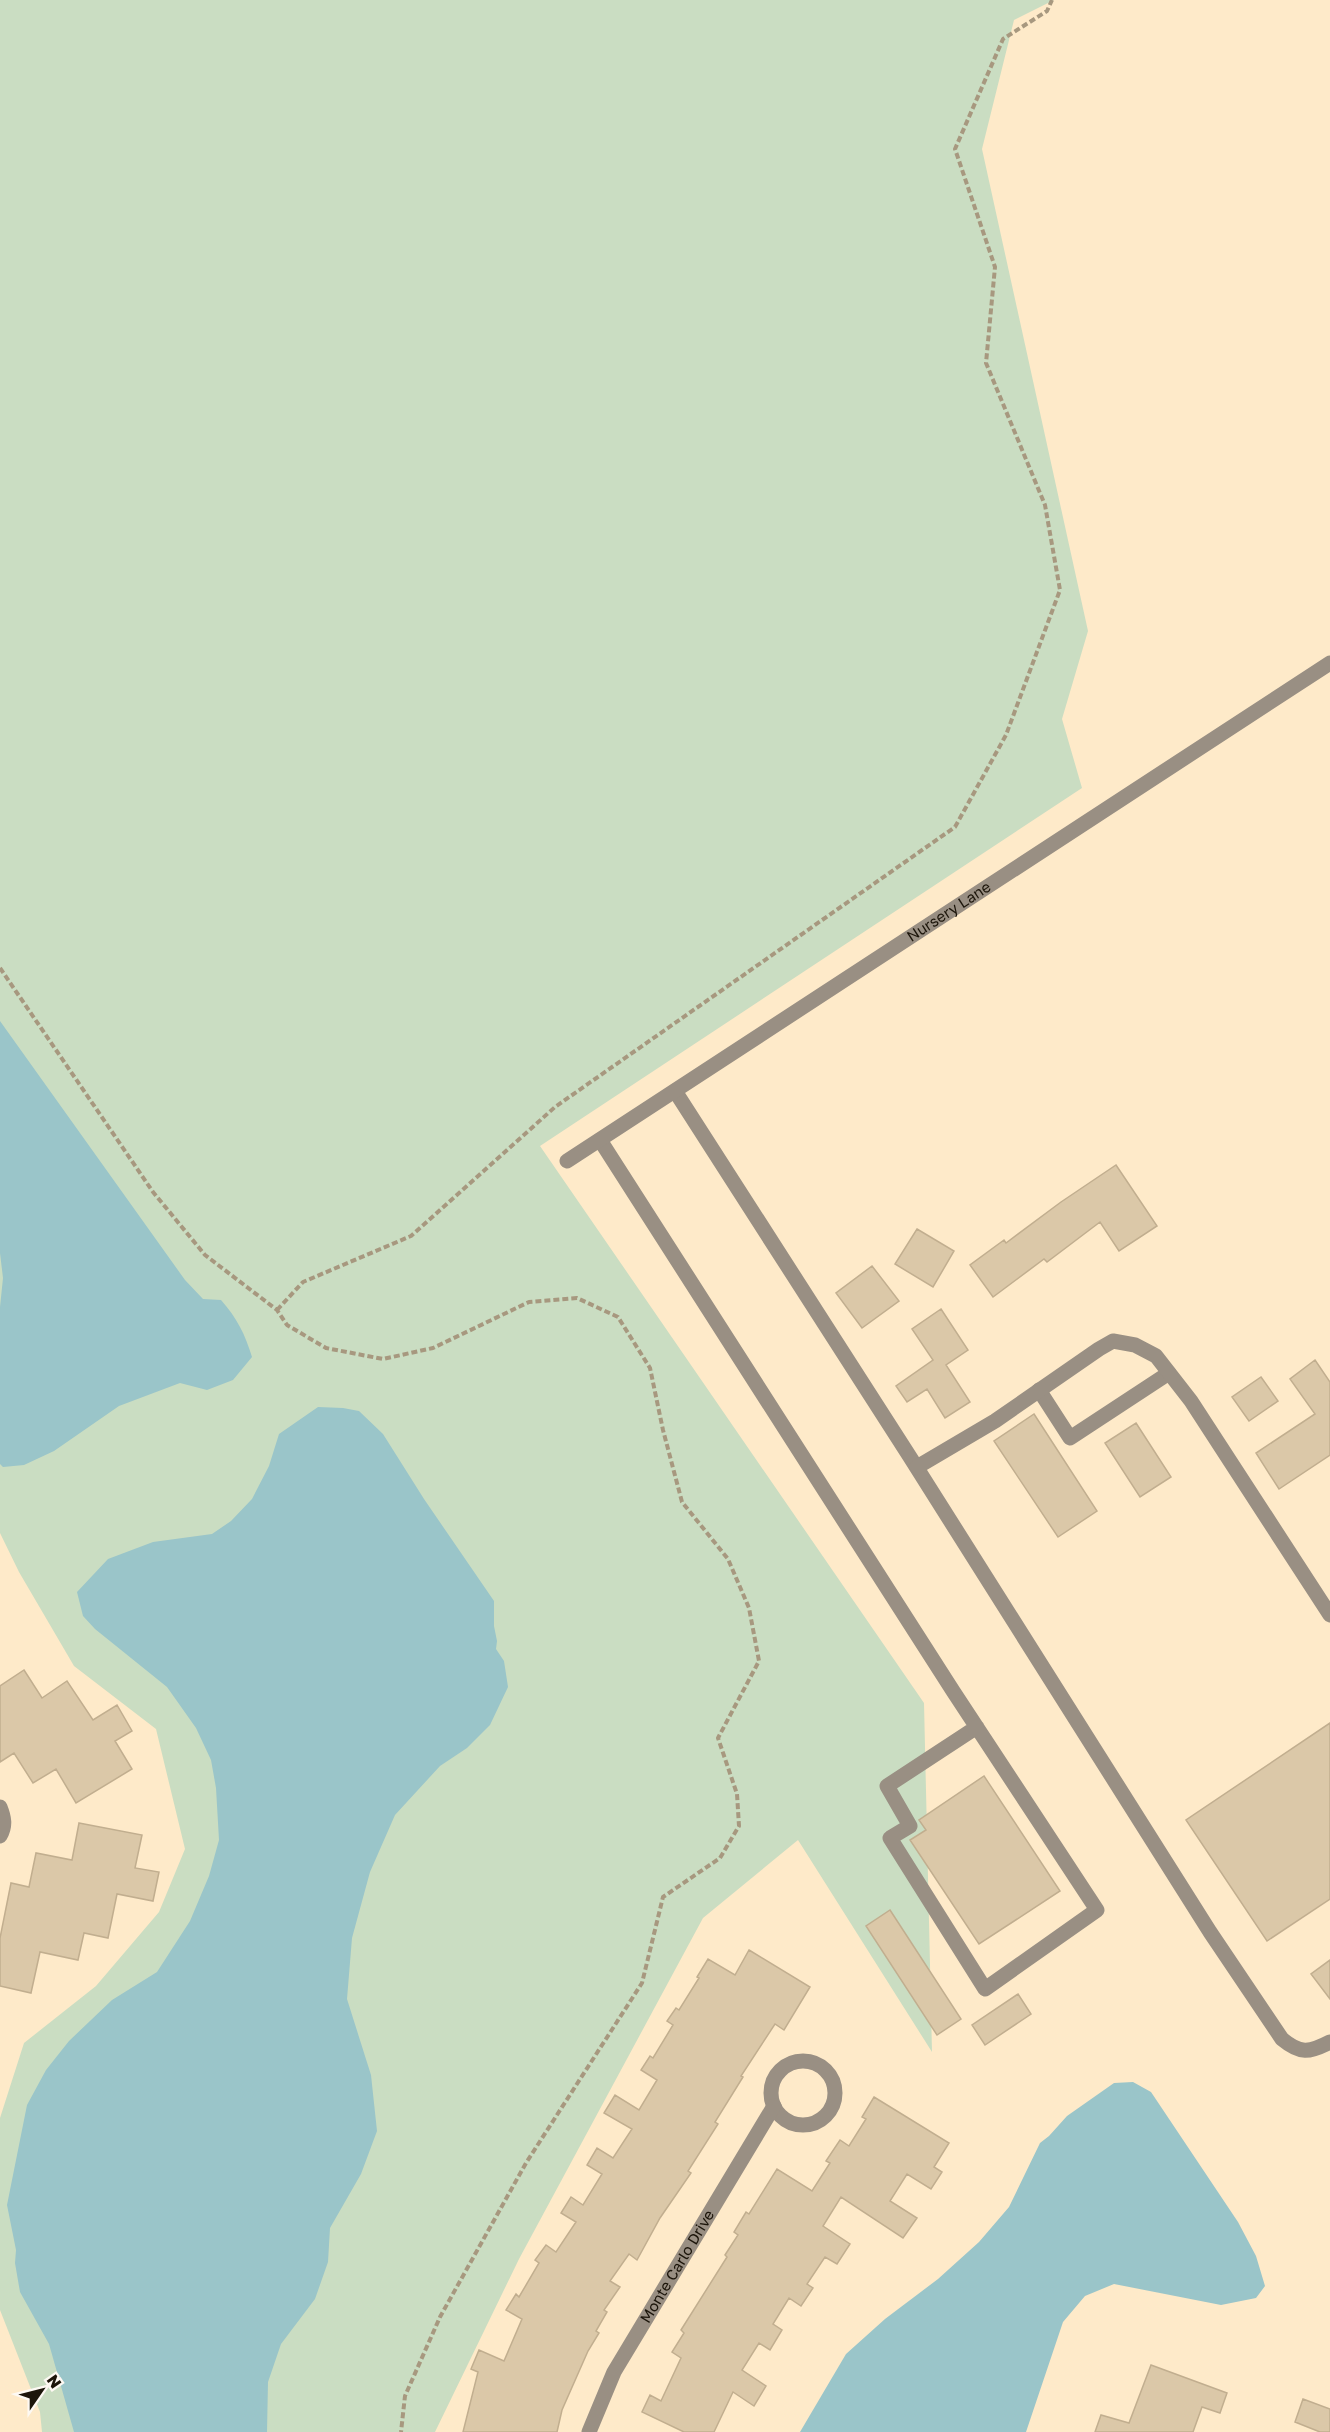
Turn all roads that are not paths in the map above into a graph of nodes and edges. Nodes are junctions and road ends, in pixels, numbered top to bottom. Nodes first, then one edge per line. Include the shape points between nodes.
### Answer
1 (1330, 663) edge
2 (675, 1091) junction
3 (600, 1140) junction
4 (567, 1161) dead end
5 (1169, 1373) junction
6 (1040, 1390) junction
7 (917, 1467) junction
8 (1330, 1615) edge
9 (977, 1727) junction
10 (0, 1807) edge
11 (0, 1836) edge
12 (1330, 2042) edge
13 (774, 2106) junction
14 (589, 2432) edge

1 - 2 street, Nursery Lane
2 - 3 street, Nursery Lane
2 - 7 street
3 - 4 street, Nursery Lane
3 - 9 street
5 - 6 street via 1156,1356 1135,1345 1113,1341
5 - 6 street via 1070,1438
5 - 8 street
6 - 7 street
7 - 12 street via 1281,2039 1304,2050 1315,2050
9 - 9 street via 1097,1910 985,1989 890,1838 910,1826 887,1786
10 - 11 street via 4,1817
13 - 13 street, Monte Carlo Drive via 788,2121 808,2125 817,2122 832,2108 833,2079 817,2063 806,2060 784,2066 772,2084
13 - 14 street, Monte Carlo Drive via 614,2372

